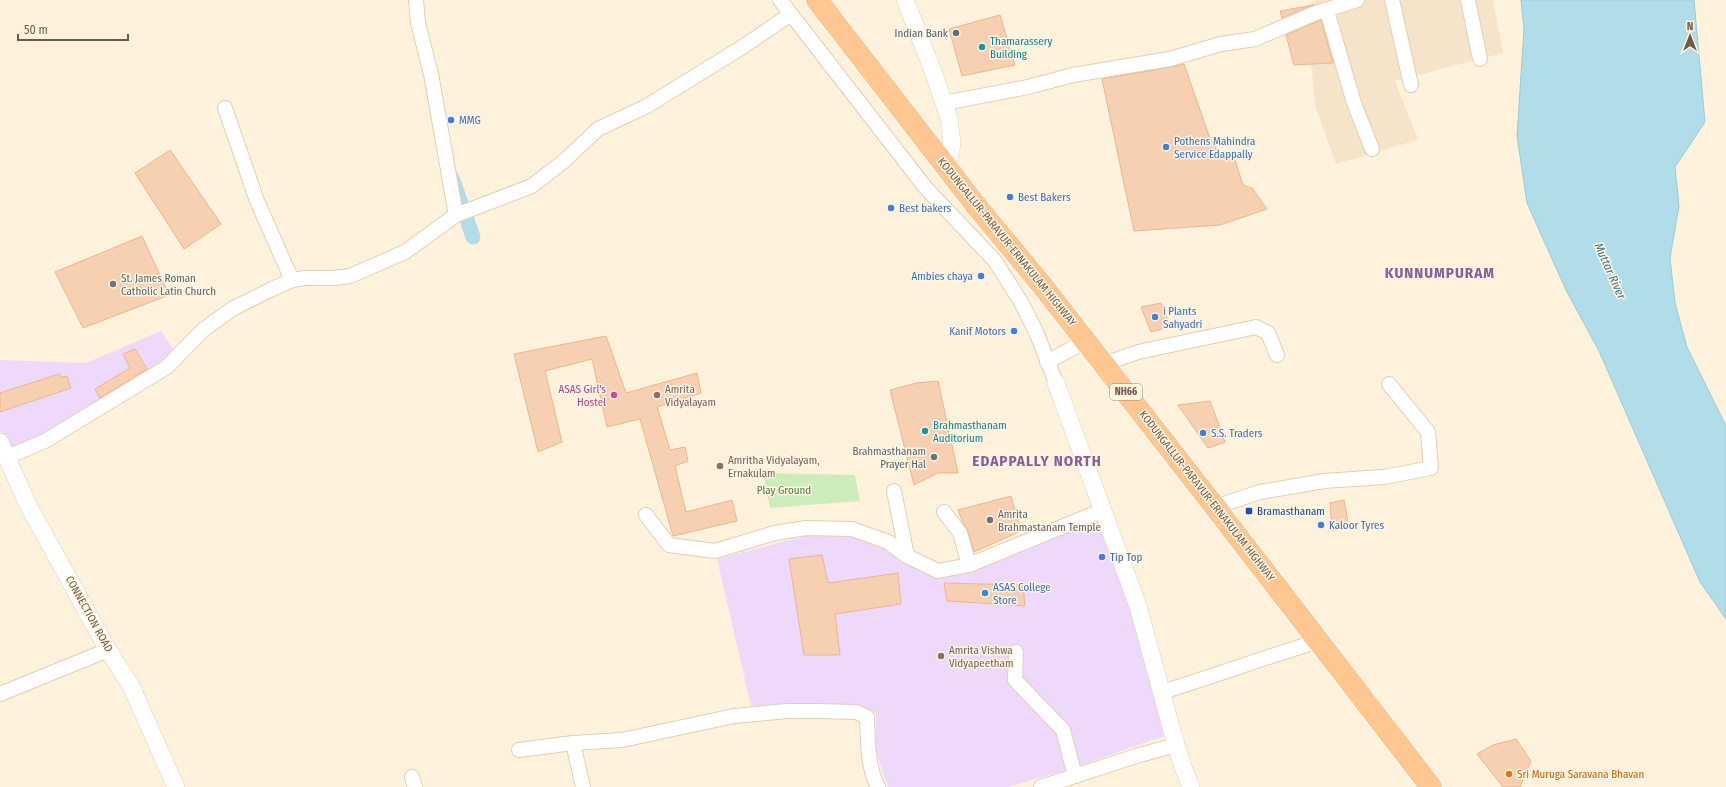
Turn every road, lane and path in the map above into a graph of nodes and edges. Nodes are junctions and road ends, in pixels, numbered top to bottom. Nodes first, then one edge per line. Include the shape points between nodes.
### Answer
1 (416, 0) edge
2 (780, 0) edge
3 (817, 0) edge
4 (905, 0) edge
5 (1357, 0) edge
6 (1392, 0) edge
7 (1468, 0) edge
8 (1327, 11) junction
9 (791, 14) junction
10 (1480, 59) dead end
11 (1411, 85) dead end
12 (944, 103) junction
13 (225, 108) dead end
14 (1372, 149) dead end
15 (947, 168) junction
16 (463, 213) junction
17 (1013, 251) junction
18 (995, 261) junction
19 (292, 280) junction
20 (1086, 341) junction
21 (1277, 355) dead end
22 (1047, 362) junction
23 (1104, 364) junction
24 (1056, 383) joint
25 (1389, 384) dead end
26 (3, 450) edge
27 (894, 491) dead end
28 (1215, 507) junction
29 (1103, 510) junction
30 (944, 512) dead end
31 (646, 515) dead end
32 (907, 556) junction
33 (969, 565) junction
34 (1319, 641) junction
35 (108, 650) junction
36 (1016, 652) dead end
37 (1162, 692) junction
38 (0, 694) edge
39 (573, 743) junction
40 (1176, 746) junction
41 (519, 750) dead end
42 (1075, 776) junction
43 (176, 787) edge
44 (583, 787) edge
45 (878, 787) edge
46 (1041, 787) edge
47 (1191, 787) edge
48 (1431, 787) edge

1 - 16 street via 418,23
2 - 9 street
3 - 15 highway, KODUNGALLUR-PARAVUR-ERNAKULAM HIGHWAY / NH66
4 - 12 street
5 - 8 street
6 - 11 street
7 - 10 street
8 - 12 street via 1313,14 1255,39 1221,44 1170,59 1073,75 1028,88
8 - 14 street via 1354,103
9 - 16 street via 647,106 598,129 532,186
9 - 18 street via 924,187
12 - 15 street via 949,118 952,144
13 - 19 street via 257,201
15 - 17 highway, KODUNGALLUR-PARAVUR-ERNAKULAM HIGHWAY / NH66
16 - 19 street via 405,252 350,276
17 - 18 street
17 - 20 highway, KODUNGALLUR-PARAVUR-ERNAKULAM HIGHWAY / NH66
18 - 22 street via 1021,302
19 - 26 street via 232,309 203,330 167,367 45,441
20 - 22 street
20 - 23 highway, KODUNGALLUR-PARAVUR-ERNAKULAM HIGHWAY / NH66
21 - 23 street via 1268,333 1256,327 1138,352
22 - 24 street
23 - 28 highway, KODUNGALLUR-PARAVUR-ERNAKULAM HIGHWAY / NH66
24 - 29 street
25 - 28 street via 1428,432 1431,468 1383,477 1324,481 1260,492
26 - 35 street, CONNECTION ROAD via 28,505
27 - 32 street
28 - 34 highway, KODUNGALLUR-PARAVUR-ERNAKULAM HIGHWAY / NH66
29 - 33 street
29 - 37 street via 1138,606
30 - 33 street via 960,533
31 - 32 street via 669,545 715,551 775,533 806,528 852,529 888,542
32 - 33 street via 938,571
34 - 37 street
34 - 48 highway, KODUNGALLUR-PARAVUR-ERNAKULAM HIGHWAY / NH66
35 - 38 street
35 - 43 street, CONNECTION ROAD via 131,686
36 - 42 street via 1015,680 1063,730
37 - 40 street
39 - 41 street
39 - 44 street
39 - 45 street via 622,740 734,716 788,711 856,712 866,717 868,751
40 - 42 street
40 - 47 street
42 - 46 street

